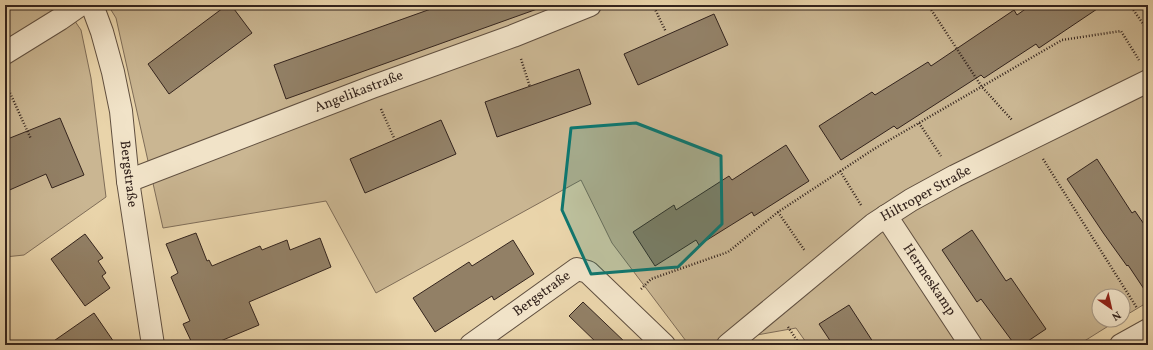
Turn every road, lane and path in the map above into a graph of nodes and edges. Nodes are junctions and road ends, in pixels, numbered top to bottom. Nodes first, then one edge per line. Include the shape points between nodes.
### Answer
1 (80, 5) edge
2 (92, 5) edge
3 (590, 5) edge
4 (653, 5) edge
5 (928, 5) edge
6 (1130, 5) edge
7 (1148, 31) edge
8 (666, 32) dead end
9 (513, 36) junction
10 (5, 53) edge
11 (1144, 71) edge
12 (5, 82) edge
13 (372, 86) junction
14 (530, 87) dead end
15 (982, 88) junction
16 (919, 124) junction
17 (394, 138) dead end
18 (31, 139) dead end
19 (1030, 140) junction
20 (840, 171) junction
21 (955, 176) junction
22 (128, 181) junction
23 (778, 212) junction
24 (880, 220) junction
25 (818, 270) junction
26 (623, 305) junction
27 (1144, 321) edge
28 (152, 345) edge
29 (471, 345) edge
30 (664, 345) edge
31 (728, 345) edge
32 (971, 345) edge
33 (1121, 345) edge

1 - 10 street
2 - 22 street, Bergstraße via 113,72 121,111
3 - 9 street, Angelikastraße
4 - 8 path
5 - 15 path
6 - 7 path
9 - 13 street, Angelikastraße
9 - 14 path
11 - 15 path via 1121,31 1062,40
11 - 19 street, Hiltroper Straße
12 - 18 path
13 - 17 path
13 - 22 street, Angelikastraße
15 - 16 path
15 - 19 path
16 - 20 path
16 - 21 path
19 - 21 street, Hiltroper Straße
19 - 27 path
20 - 23 path
20 - 24 path
21 - 24 street, Hiltroper Straße
22 - 28 street, Bergstraße
23 - 25 path
23 - 26 path via 728,252 651,279
24 - 25 street, Hiltroper Straße
24 - 32 street, Hermeskamp
25 - 31 street, Hiltroper Straße
26 - 29 street, Bergstraße via 588,272 577,269
26 - 30 street, Bergstraße
27 - 33 street

